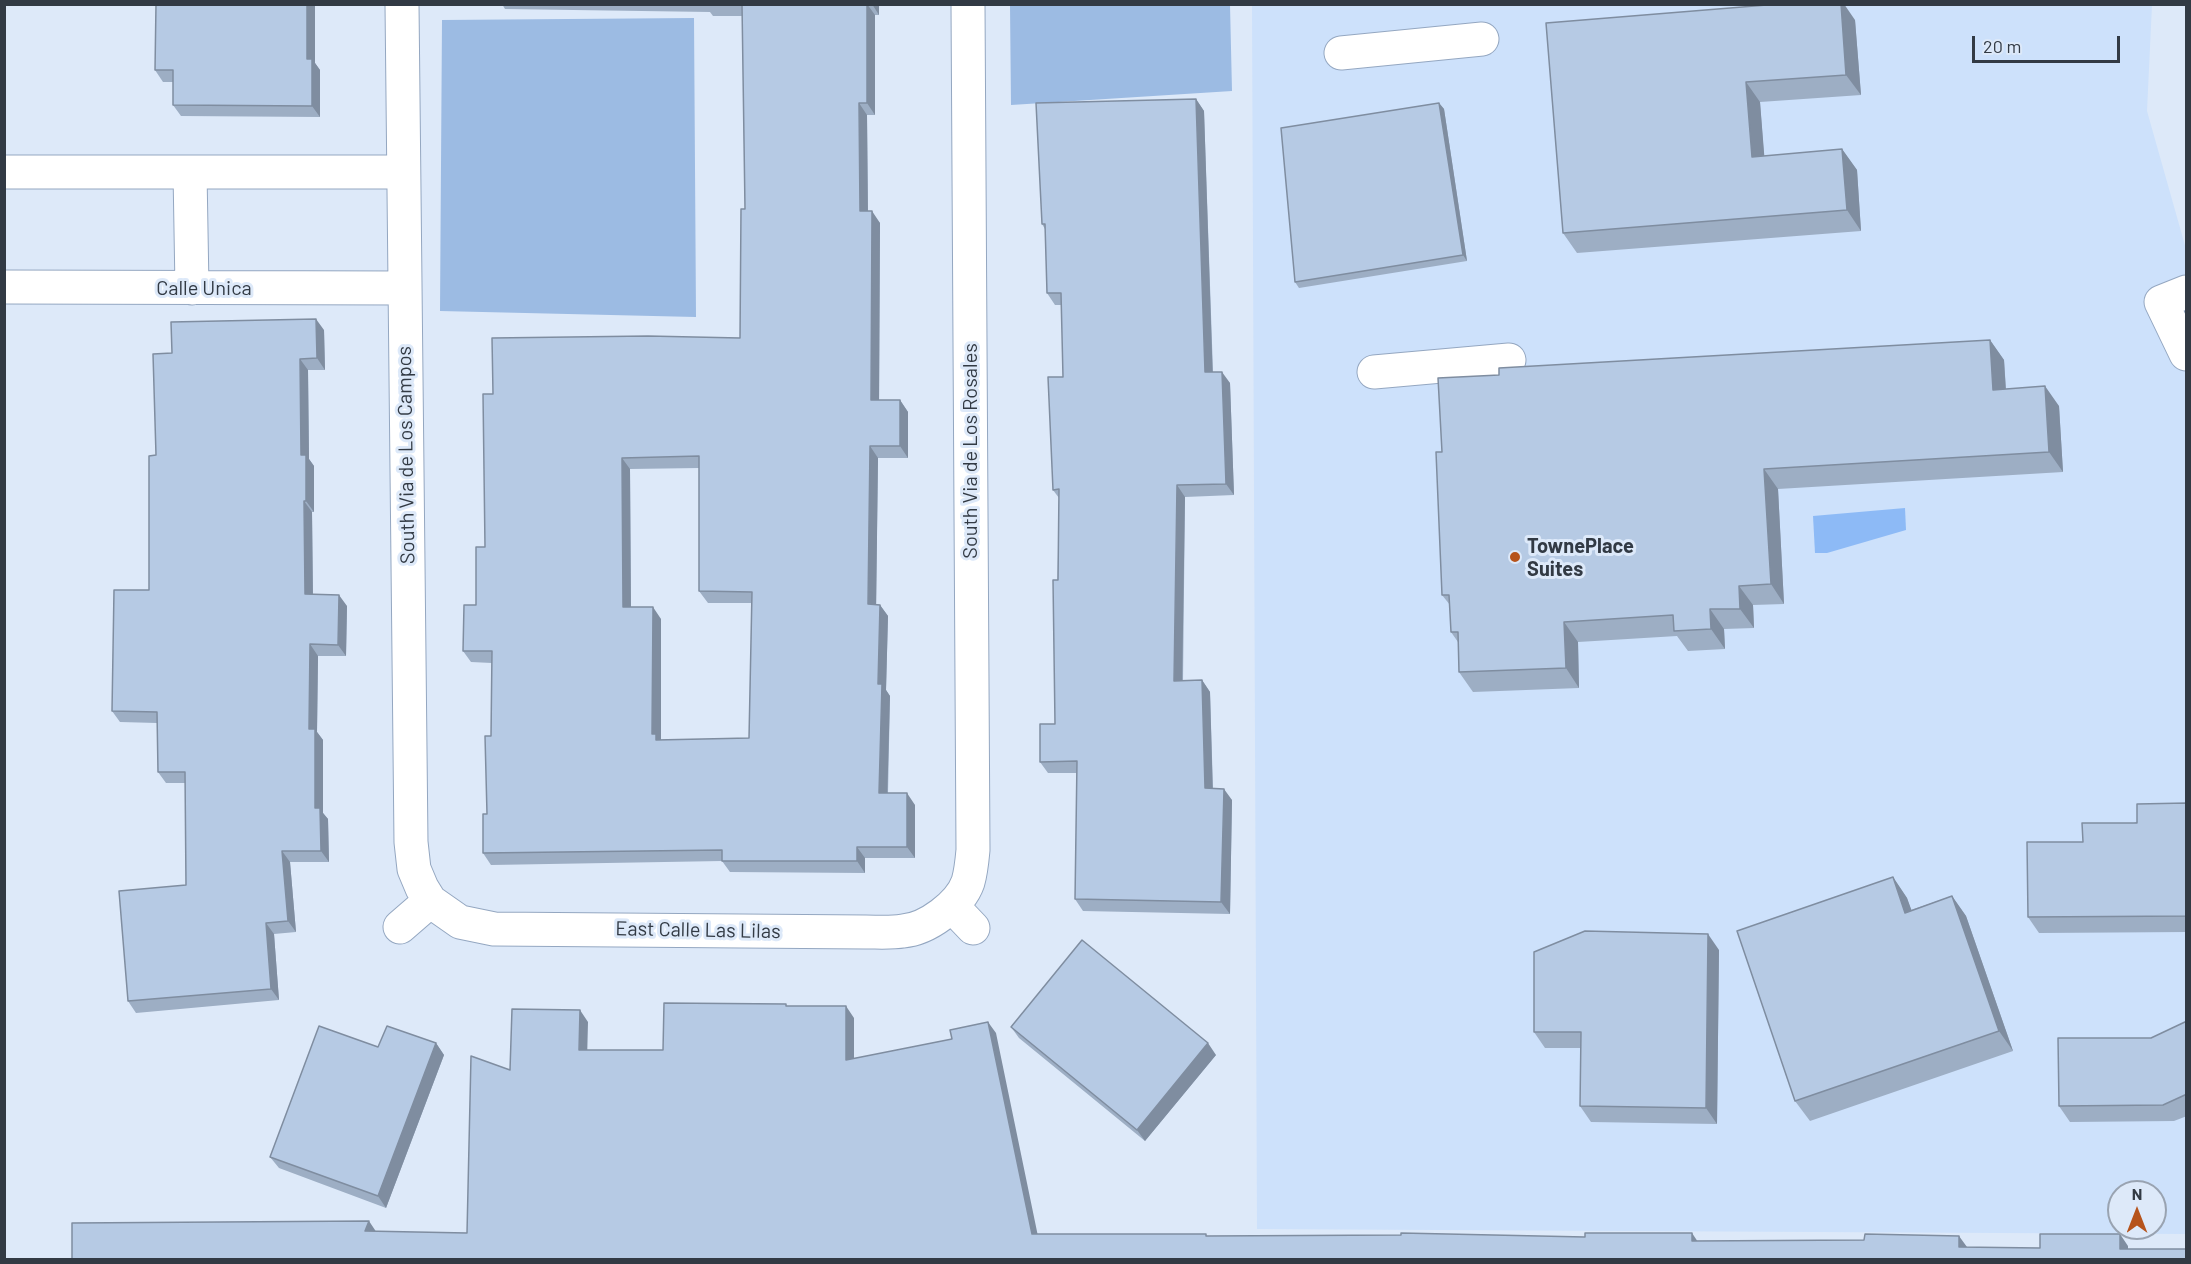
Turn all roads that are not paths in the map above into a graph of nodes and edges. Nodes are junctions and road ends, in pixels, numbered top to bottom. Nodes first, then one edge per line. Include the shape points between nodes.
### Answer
1 (402, 4) edge
2 (968, 4) edge
3 (1482, 39) dead end
4 (1341, 53) dead end
5 (4, 172) edge
6 (190, 172) junction
7 (403, 172) junction
8 (4, 287) edge
9 (192, 288) junction
10 (404, 288) junction
11 (2187, 292) edge
12 (2187, 354) edge
13 (1509, 360) dead end
14 (1374, 372) dead end
15 (430, 901) junction
16 (962, 909) joint
17 (400, 927) dead end

1 - 7 street, South Via de Los Campos
2 - 16 street, South Via de Los Rosales via 973,850
3 - 4 street
5 - 6 street
6 - 7 street
6 - 9 street
7 - 10 street, South Via de Los Campos
8 - 9 street, Calle Unica
9 - 10 street, Calle Unica
10 - 15 street, South Via de Los Campos via 411,842 414,869
11 - 12 street via 2161,302
13 - 14 street
15 - 16 street, East Calle Las Lilas via 460,922 494,929 906,931
15 - 17 street

